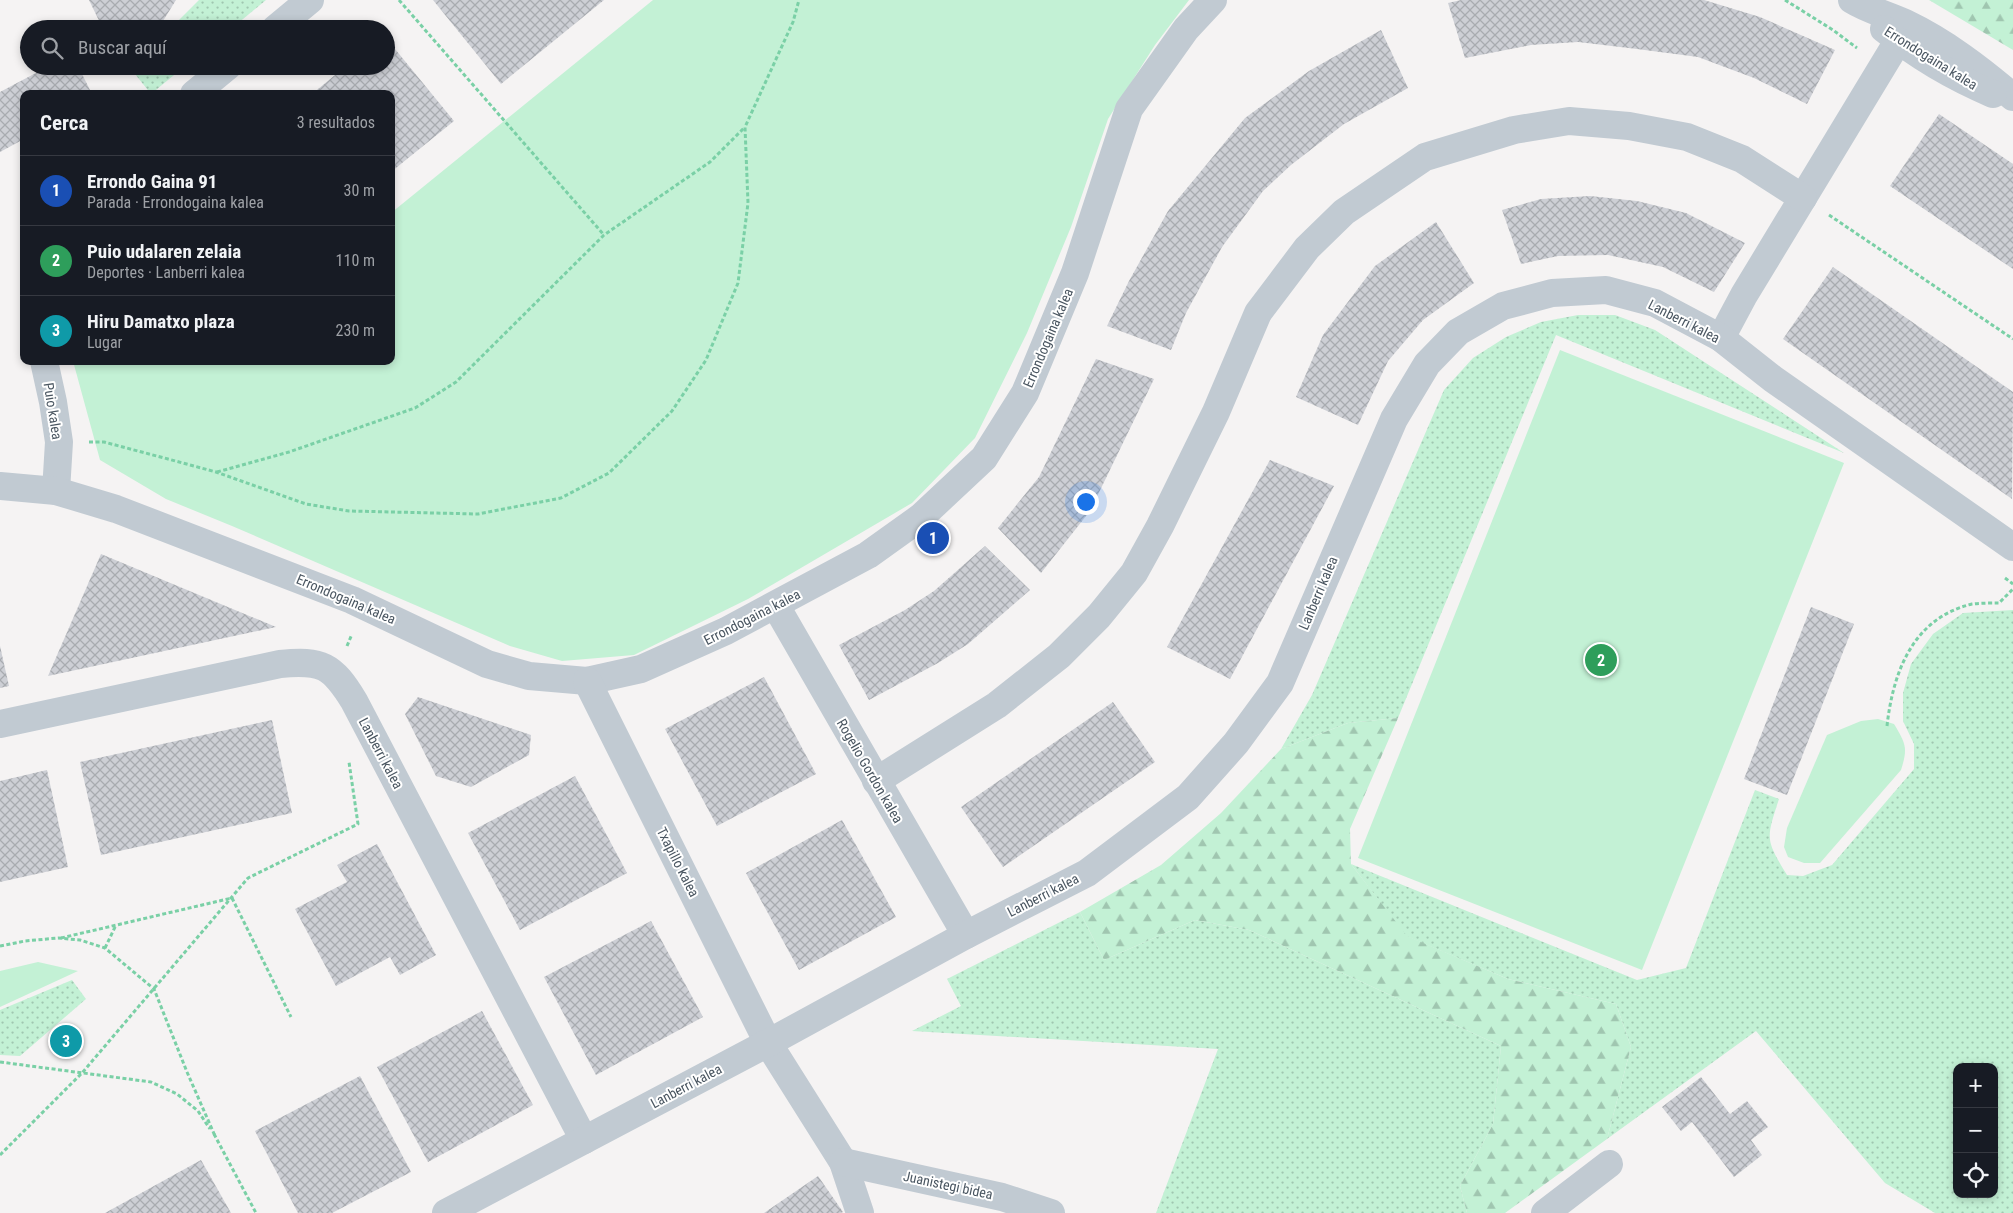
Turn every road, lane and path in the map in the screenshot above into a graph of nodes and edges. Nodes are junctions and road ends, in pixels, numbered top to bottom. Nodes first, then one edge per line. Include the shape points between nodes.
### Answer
1 (310, 0) edge
2 (399, 0) edge
3 (799, 0) edge
4 (1213, 0) edge
5 (1785, 0) edge
6 (1854, 1) edge
7 (286, 20) edge
8 (1898, 41) junction
9 (1864, 54) dead end
10 (217, 75) edge
11 (199, 90) edge
12 (2013, 97) edge
13 (2013, 103) edge
14 (745, 128) junction
15 (1804, 198) junction
16 (604, 234) junction
17 (1721, 338) junction
18 (2013, 339) edge
19 (45, 365) edge
20 (59, 442) junction
21 (216, 472) junction
22 (0, 486) edge
23 (56, 491) junction
24 (2013, 547) edge
25 (2013, 589) edge
26 (776, 606) junction
27 (587, 682) junction
28 (0, 724) edge
29 (1887, 726) dead end
30 (876, 781) junction
31 (358, 824) dead end
32 (232, 898) junction
33 (116, 925) junction
34 (966, 935) junction
35 (58, 938) junction
36 (0, 946) edge
37 (105, 948) junction
38 (154, 989) junction
39 (291, 1018) dead end
40 (768, 1043) junction
41 (0, 1062) edge
42 (82, 1073) junction
43 (215, 1136) junction
44 (584, 1140) junction
45 (0, 1155) edge
46 (843, 1162) junction
47 (1609, 1164) dead end
48 (256, 1213) edge
49 (446, 1213) edge
50 (860, 1213) edge
51 (1052, 1213) edge
52 (1545, 1213) edge

1 - 7 street
2 - 16 path
3 - 14 path via 793,22
4 - 26 street, Errondogaina kalea via 1186,29 1129,109 1075,273 1025,393 984,458 921,517 868,555
5 - 9 path
6 - 8 street, Errondogaina kalea
6 - 12 street, Errondogaina kalea via 1906,23 1946,46
8 - 13 street, Errondogaina kalea via 1971,85
8 - 15 street
10 - 11 street
14 - 16 path via 710,162
14 - 21 path via 748,203 738,283 706,360 672,411 609,473 561,498 478,514 349,511 306,504
15 - 17 street
15 - 18 path
15 - 30 street via 1742,159 1687,137 1629,126 1569,121 1514,130 1425,157 1344,212 1307,248 1258,313 1216,412 1160,526 1134,573 1099,616 1059,656 998,705
16 - 21 path via 456,382 415,408 288,452
17 - 24 street, Lanberri kalea via 1773,379
17 - 34 street, Lanberri kalea via 1655,303 1606,290 1552,293 1503,306 1458,332 1427,364 1394,419 1280,682 1236,743 1188,797 1087,872
19 - 20 street, Puio kalea
20 - 21 path via 104,442
20 - 23 street, Puio kalea
22 - 23 street, Errondogaina kalea
23 - 27 street, Errondogaina kalea via 116,508 352,600 487,664 530,676
25 - 29 path via 1999,603 1974,604 1950,612 1928,626 1906,654 1890,701
26 - 27 street, Errondogaina kalea via 641,669
26 - 30 street, Rogelio Gordon kalea
27 - 40 street, Txapillo kalea
28 - 44 street, Lanberri kalea via 280,664 305,662 323,666 341,679 354,701
30 - 34 street, Rogelio Gordon kalea
31 - 32 path via 248,878
32 - 33 path
32 - 38 path
32 - 39 path
33 - 35 path
33 - 37 path
34 - 40 street, Lanberri kalea
35 - 36 path
35 - 37 path via 80,940
37 - 38 path
38 - 42 path
38 - 43 path
40 - 44 street, Lanberri kalea
40 - 46 street
41 - 42 path
42 - 43 path via 150,1082 177,1094 198,1111
42 - 45 path
43 - 48 path
44 - 49 street, Lanberri kalea
46 - 50 street
46 - 51 street, Juanistegi bidea via 1002,1197
47 - 52 street

